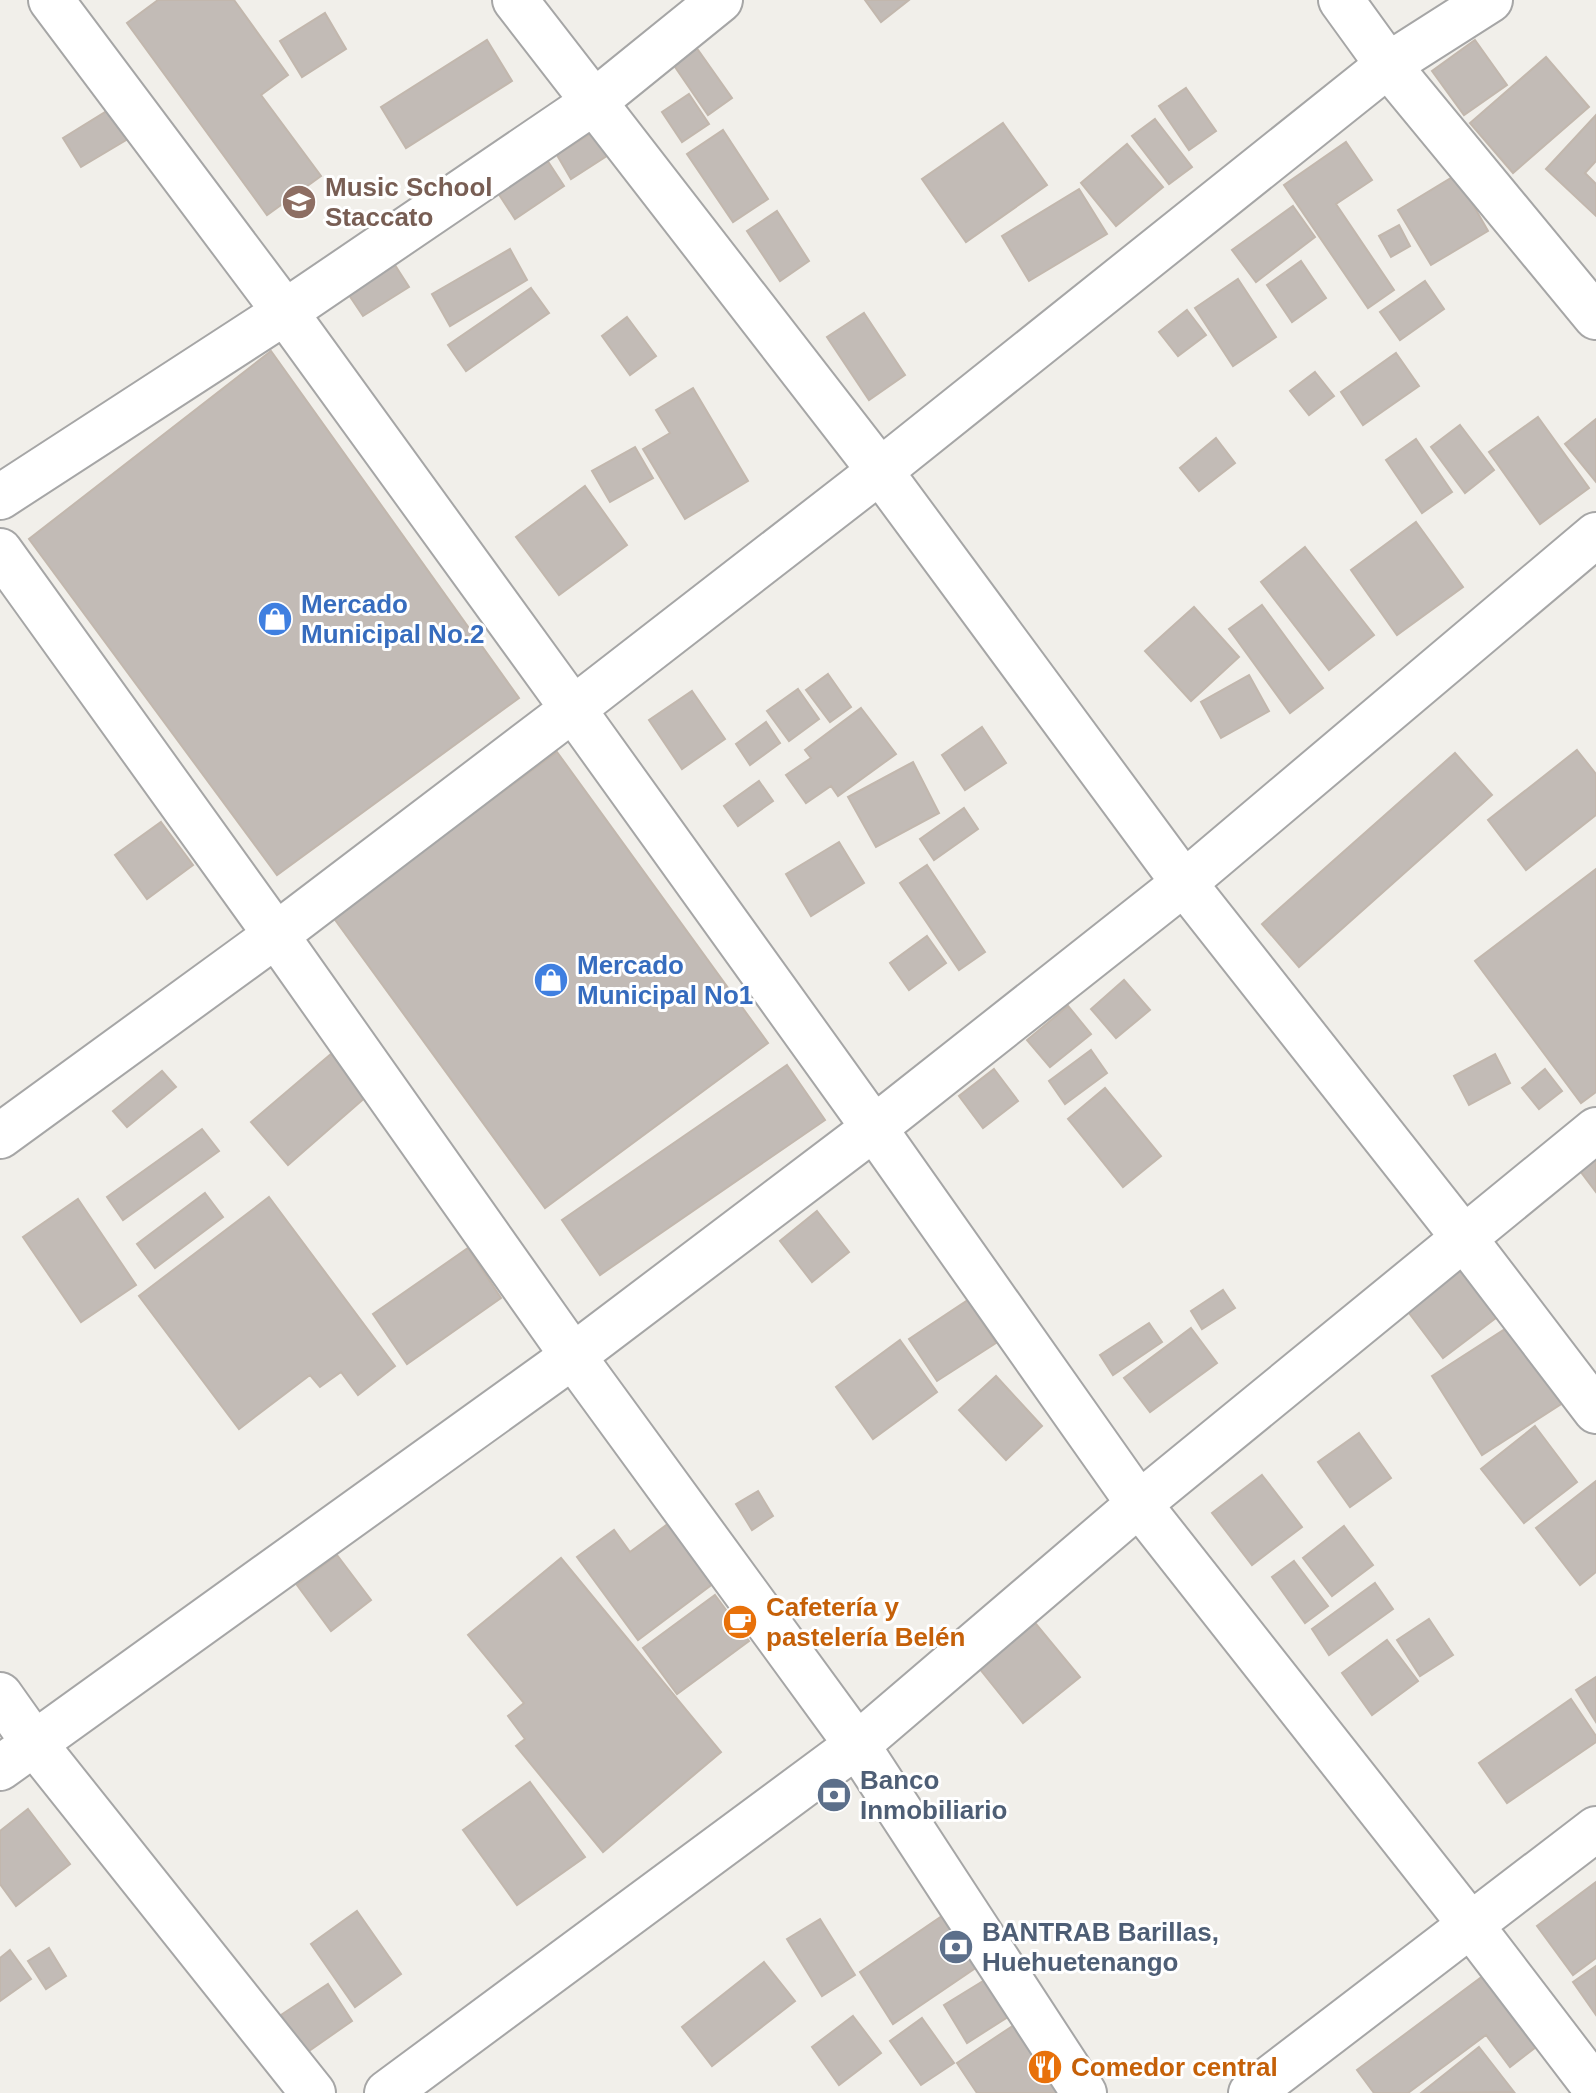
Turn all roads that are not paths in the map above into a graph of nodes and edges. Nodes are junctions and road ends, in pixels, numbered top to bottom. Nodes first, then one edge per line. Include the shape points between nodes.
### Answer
1 (51, 0) edge
2 (515, 0) edge
3 (720, 0) edge
4 (1341, 0) edge
5 (1490, 0) edge
6 (1388, 65) junction
7 (594, 102) junction
8 (285, 312) junction
9 (1596, 317) edge
10 (880, 471) junction
11 (0, 497) edge
12 (1596, 535) edge
13 (0, 551) edge
14 (573, 709) junction
15 (1184, 883) junction
16 (276, 935) junction
17 (874, 1128) junction
18 (1596, 1130) edge
19 (0, 1136) edge
20 (1464, 1238) junction
21 (573, 1356) junction
22 (1596, 1411) edge
23 (1139, 1504) junction
24 (0, 1695) edge
25 (857, 1745) junction
26 (17, 1756) edge
27 (1596, 1829) edge
28 (1470, 1924) junction
29 (1596, 2089) edge
30 (313, 2093) edge
31 (387, 2093) edge
32 (1084, 2093) edge
33 (1251, 2093) edge

1 - 8 street
2 - 7 street
3 - 7 street
4 - 6 street
5 - 6 street
6 - 9 street
6 - 10 street
7 - 8 street
7 - 10 street
8 - 11 street
8 - 14 street
10 - 14 street
10 - 15 street
12 - 15 street
13 - 16 street
14 - 16 street
14 - 17 street
15 - 17 street
15 - 20 street
16 - 19 street
16 - 21 street
17 - 21 street
17 - 23 street
18 - 20 street
20 - 22 street
20 - 23 street
21 - 25 street
21 - 26 street
23 - 25 street
23 - 28 street
24 - 26 street
25 - 31 street
25 - 32 street
26 - 30 street
27 - 28 street
28 - 29 street
28 - 33 street

